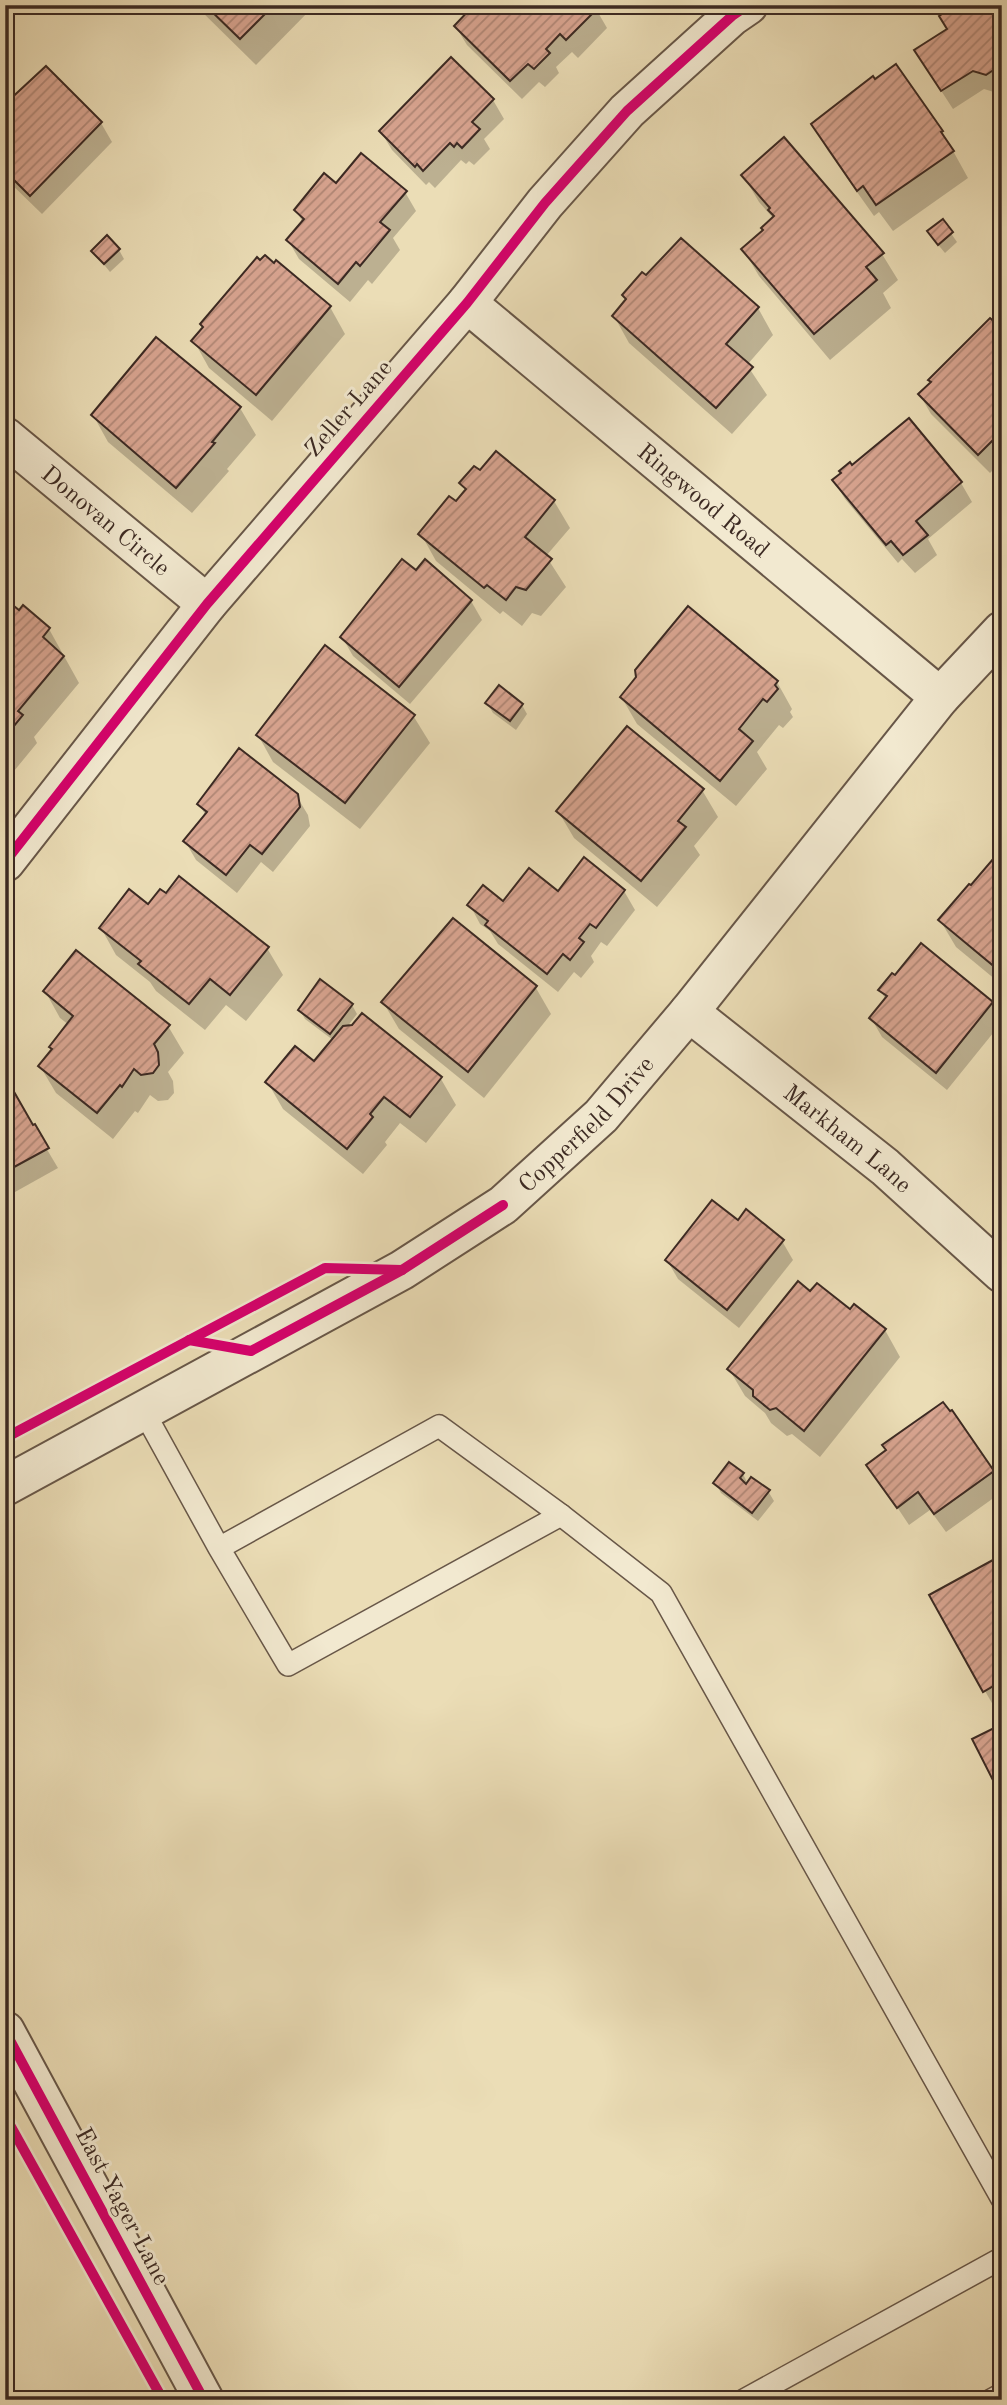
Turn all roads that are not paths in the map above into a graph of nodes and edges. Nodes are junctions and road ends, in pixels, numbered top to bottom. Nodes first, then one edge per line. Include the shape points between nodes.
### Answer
1 (748, 5) edge
2 (467, 303) junction
3 (5, 437) edge
4 (206, 604) junction
5 (1002, 631) edge
6 (940, 698) junction
7 (5, 862) edge
8 (689, 1012) junction
9 (1002, 1273) edge
10 (143, 1410) junction
11 (5, 1486) edge
12 (561, 1515) junction
13 (219, 1548) junction
14 (5, 2031) edge
15 (1002, 2199) edge
16 (1002, 2258) edge
17 (1002, 2394) edge
18 (204, 2400) edge
19 (744, 2400) edge
20 (991, 2400) edge

1 - 2 street, Zeller Lane via 627,111 545,203
2 - 4 street, Zeller Lane
2 - 6 street, Ringwood Road
3 - 4 street, Donovan Circle
4 - 7 street, Zeller Lane
5 - 6 street, Copperfield Drive
6 - 8 street, Copperfield Drive
8 - 9 street, Markham Lane via 885,1167
8 - 10 street, Copperfield Drive via 601,1116 503,1205 402,1270
10 - 11 street, Copperfield Drive
10 - 13 lane
12 - 13 lane via 439,1426
12 - 13 lane via 288,1665
12 - 15 lane via 661,1593
14 - 18 street, East Yager Lane
16 - 19 lane
17 - 20 lane

